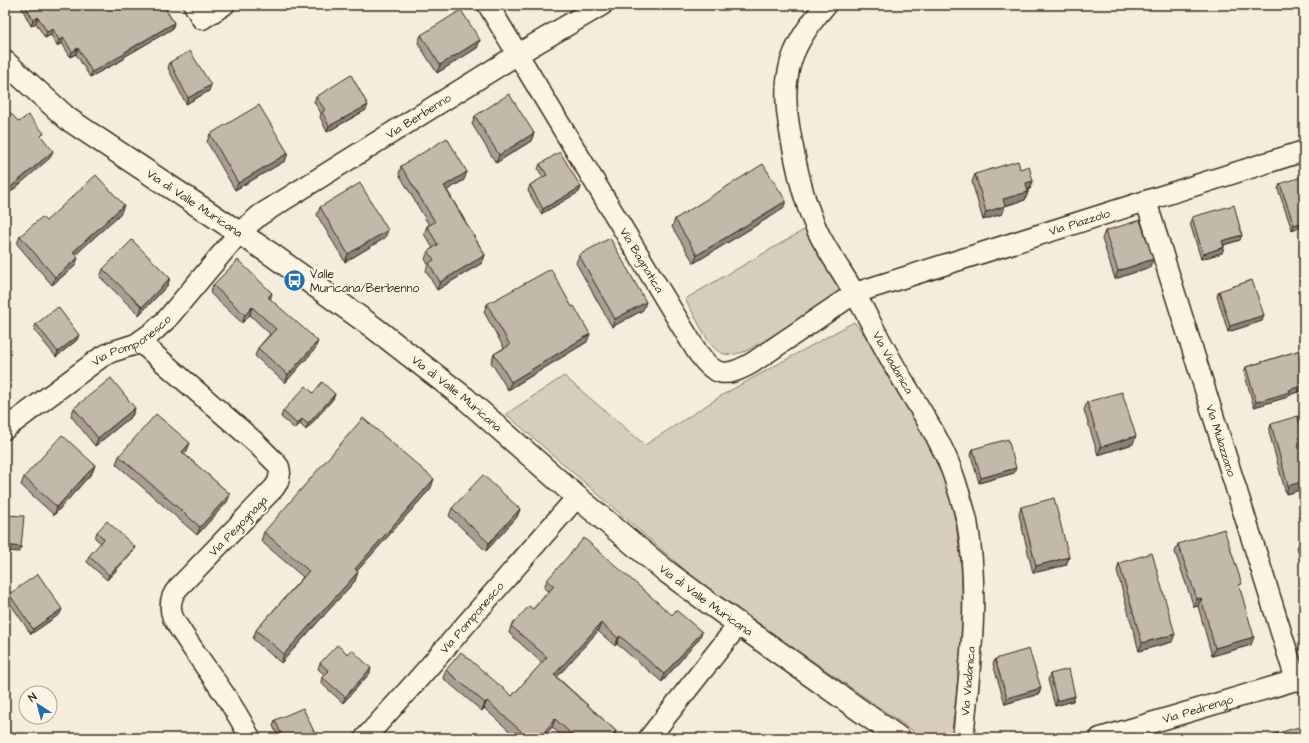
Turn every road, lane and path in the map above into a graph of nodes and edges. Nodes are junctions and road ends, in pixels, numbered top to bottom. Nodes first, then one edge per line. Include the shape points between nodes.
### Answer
1 (194, 5) edge
2 (224, 5) edge
3 (488, 5) edge
4 (602, 5) edge
5 (826, 5) edge
6 (518, 54) junction
7 (5, 62) edge
8 (1304, 151) edge
9 (1146, 201) junction
10 (239, 233) junction
11 (855, 293) junction
12 (140, 342) junction
13 (5, 429) edge
14 (577, 497) junction
15 (738, 624) junction
16 (1301, 677) edge
17 (250, 738) edge
18 (365, 738) edge
19 (649, 738) edge
20 (899, 738) edge
21 (963, 738) edge
22 (1100, 738) edge

1 - 2 street via 202,19
3 - 6 street, Via Bagnatica
4 - 6 street, Via Berbenno
5 - 11 street, Via Viadanica via 811,23 796,48 788,81 786,115 799,180 811,214 821,237
6 - 10 street, Via Berbenno via 260,215
6 - 11 street, Via Bagnatica via 692,343 711,369 727,373 744,368
7 - 10 street, Via di Valle Muricana via 68,119
8 - 9 street, Via Piazzolo
9 - 11 street, Via Piazzolo
9 - 16 street, Via Mulazzano
10 - 12 street, Via Pomponesco via 167,319
10 - 14 street, Via di Valle Muricana via 373,327 459,394
11 - 21 street, Via Viadanica via 945,455 967,521 973,578 970,665
12 - 13 street, Via Pomponesco via 100,358
12 - 17 street, Via Pegognaga via 255,442 280,470 280,477 274,488 178,588 170,610
14 - 15 street, Via di Valle Muricana via 667,572
14 - 18 street, Via Pomponesco
15 - 19 street
15 - 20 street, Via di Valle Muricana
16 - 22 street, Via Pedrengo

